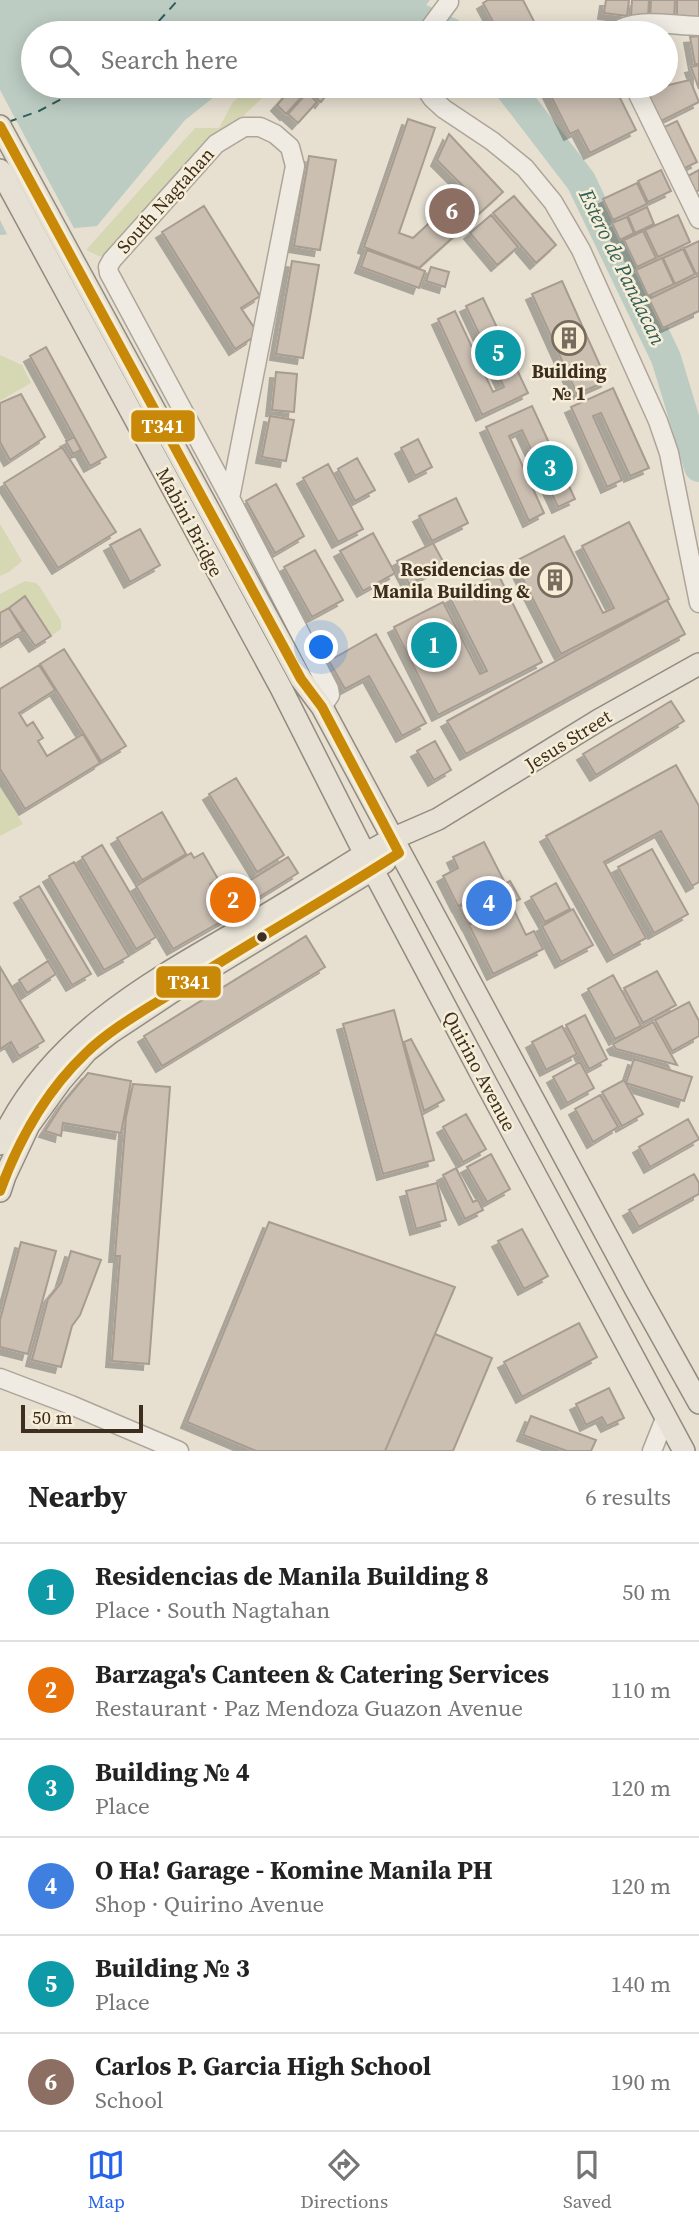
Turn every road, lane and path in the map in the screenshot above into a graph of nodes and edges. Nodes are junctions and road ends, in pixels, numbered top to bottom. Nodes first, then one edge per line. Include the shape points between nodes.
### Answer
1 (445, 9) dead end
2 (436, 21) edge
3 (678, 24) edge
4 (699, 26) edge
5 (432, 98) edge
6 (641, 98) edge
7 (0, 126) edge
8 (0, 170) edge
9 (699, 219) edge
10 (230, 498) junction
11 (699, 603) edge
12 (699, 664) edge
13 (301, 679) joint
14 (281, 688) joint
15 (322, 707) junction
16 (396, 846) junction
17 (369, 862) junction
18 (511, 1057) junction
19 (480, 1073) junction
20 (0, 1144) edge
21 (582, 1190) junction
22 (0, 1191) edge
23 (554, 1208) junction
24 (0, 1378) edge
25 (699, 1403) edge
26 (666, 1416) junction
27 (179, 1451) edge
28 (652, 1451) edge
29 (684, 1451) edge

1 - 2 street
3 - 4 street
5 - 11 street via 525,168 553,202 582,250 669,453
6 - 9 street
7 - 13 main road, Mabini Bridge
8 - 14 main road, Mabini Bridge
10 - 10 street, South Nagtahan via 295,166 290,147 260,127 244,127 216,144 108,267
10 - 15 street, South Nagtahan via 328,689 330,695
12 - 16 main road, Jesus Street
13 - 15 main road, Quirino Avenue
14 - 17 main road, Quirino Avenue
15 - 16 main road, Quirino Avenue
16 - 17 main road, Jesus Street
16 - 18 main road, Quirino Avenue
17 - 19 main road, Quirino Avenue
17 - 20 main road via 169,971 99,1018 38,1083
17 - 22 main road via 328,895 87,1051 29,1125
18 - 19 main road
18 - 21 main road, Quirino Avenue
19 - 23 main road, Quirino Avenue
21 - 23 main road
21 - 25 main road, Quirino Avenue
23 - 26 main road, Quirino Avenue
24 - 27 street
26 - 28 street
26 - 29 main road, Quirino Avenue

